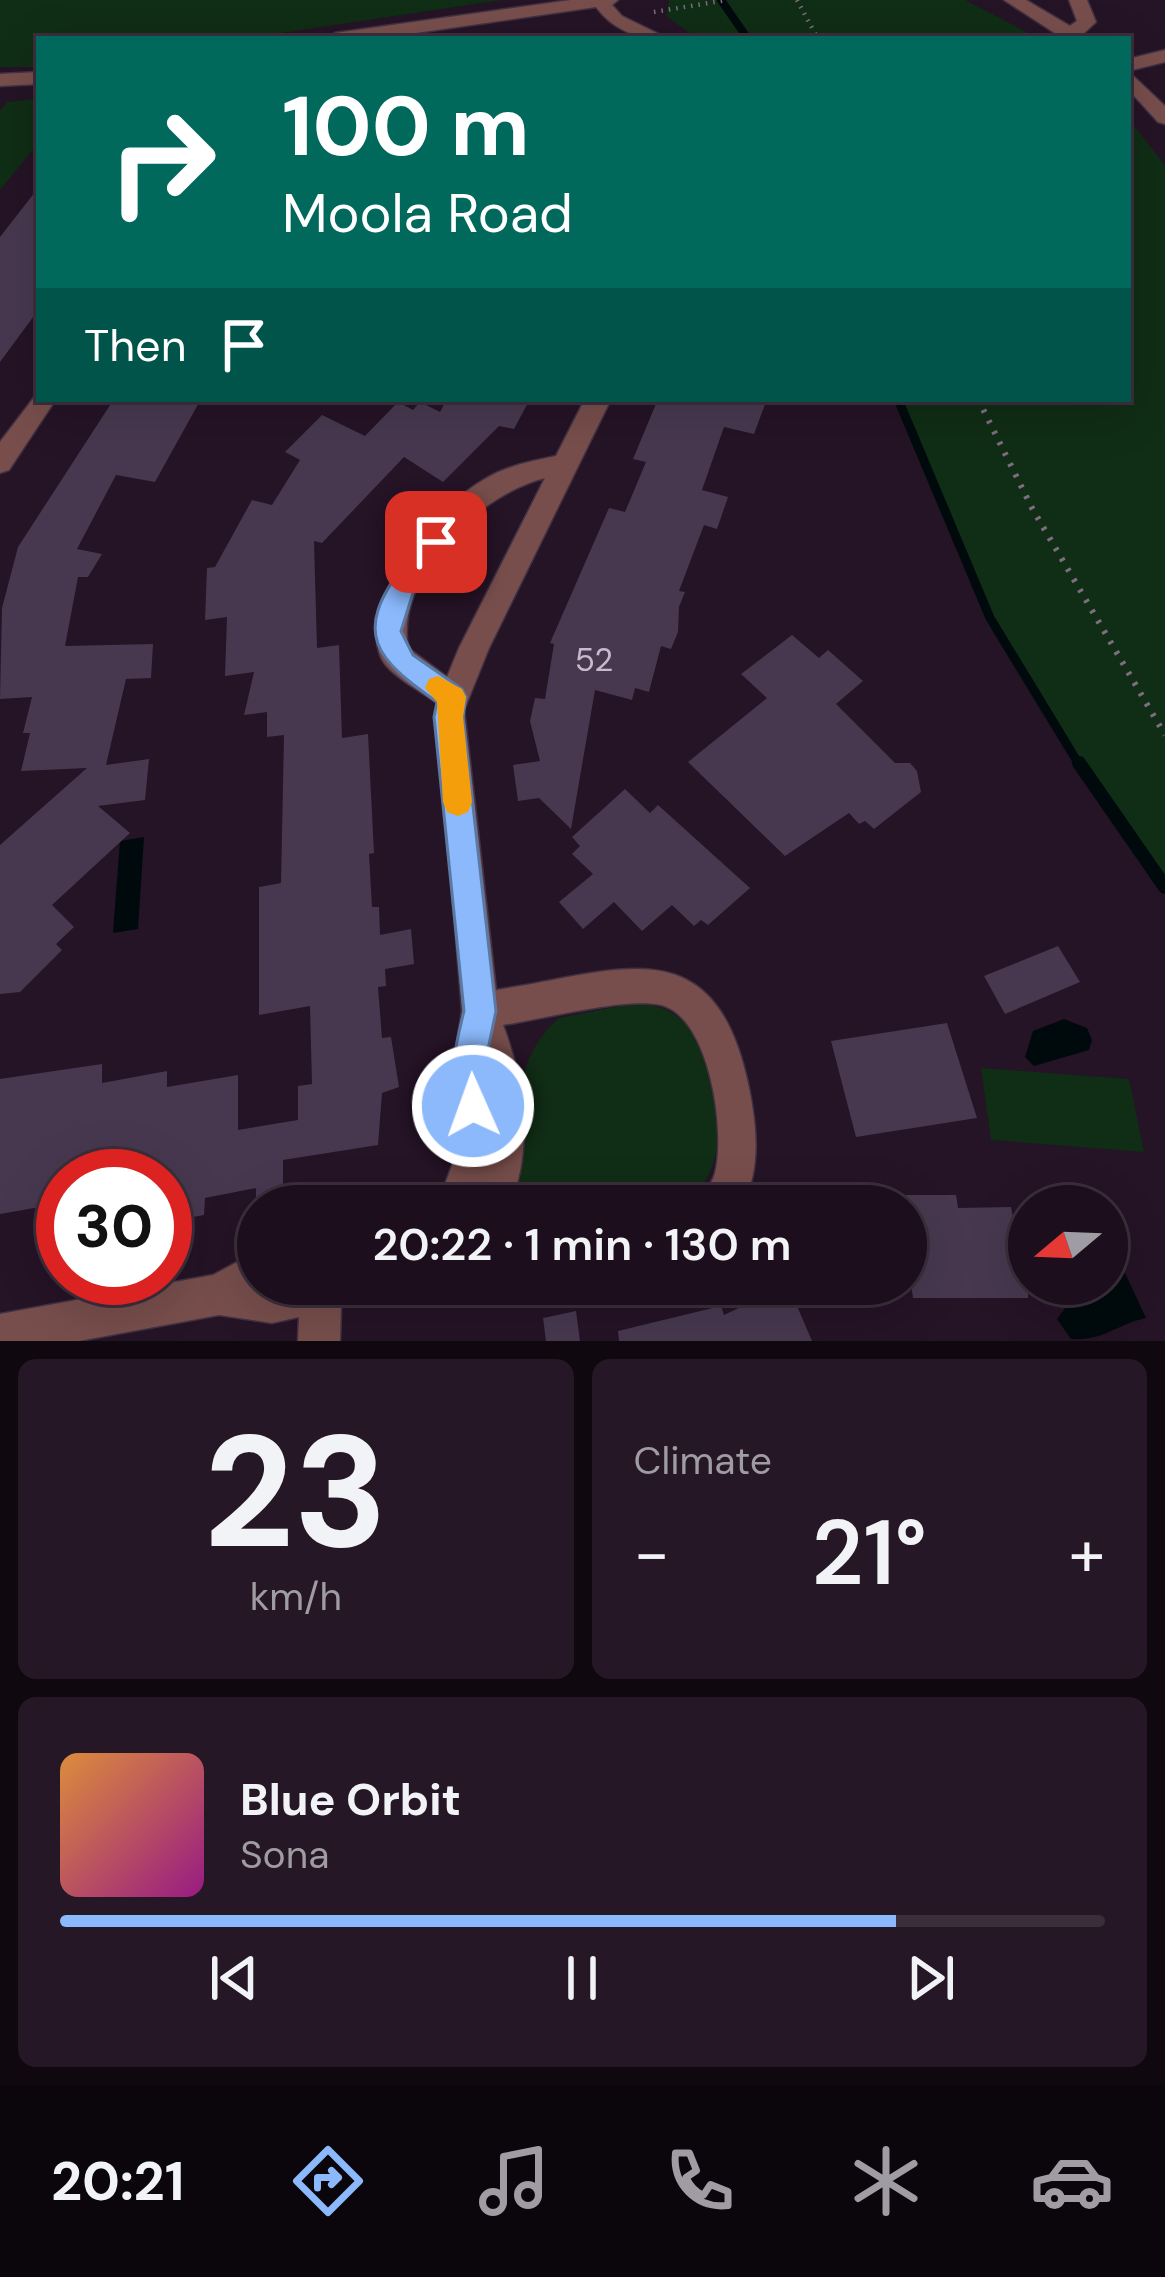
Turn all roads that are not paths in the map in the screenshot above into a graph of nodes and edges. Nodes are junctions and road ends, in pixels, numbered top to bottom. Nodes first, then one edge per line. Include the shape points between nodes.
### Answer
1 (609, 0) edge
2 (1013, 0) edge
3 (1078, 0) edge
4 (600, 1) edge
5 (355, 36) edge
6 (653, 36) edge
7 (1072, 36) edge
8 (1075, 36) edge
9 (1165, 56) edge
10 (1131, 64) edge
11 (36, 78) edge
12 (0, 80) edge
13 (1131, 80) edge
14 (1165, 118) edge
15 (41, 402) edge
16 (597, 402) edge
17 (0, 463) edge
18 (566, 464) junction
19 (452, 697) junction
20 (480, 1011) junction
21 (471, 1185) edge
22 (731, 1185) edge
23 (237, 1283) edge
24 (219, 1294) junction
25 (237, 1297) edge
26 (332, 1305) edge
27 (0, 1335) edge
28 (319, 1341) edge

1 - 4 street
2 - 7 street
3 - 8 street via 1087,22
4 - 5 street
4 - 6 street via 615,20
9 - 10 street
11 - 12 street
13 - 14 street
15 - 17 street
16 - 18 street
18 - 19 street
18 - 19 street via 514,477 477,498 399,594 388,623 394,654
19 - 20 street
20 - 21 street via 469,1059 477,1152
20 - 22 street via 643,985 662,986 704,1012 729,1087 737,1146
23 - 24 street
24 - 25 street
24 - 27 street
26 - 28 street

